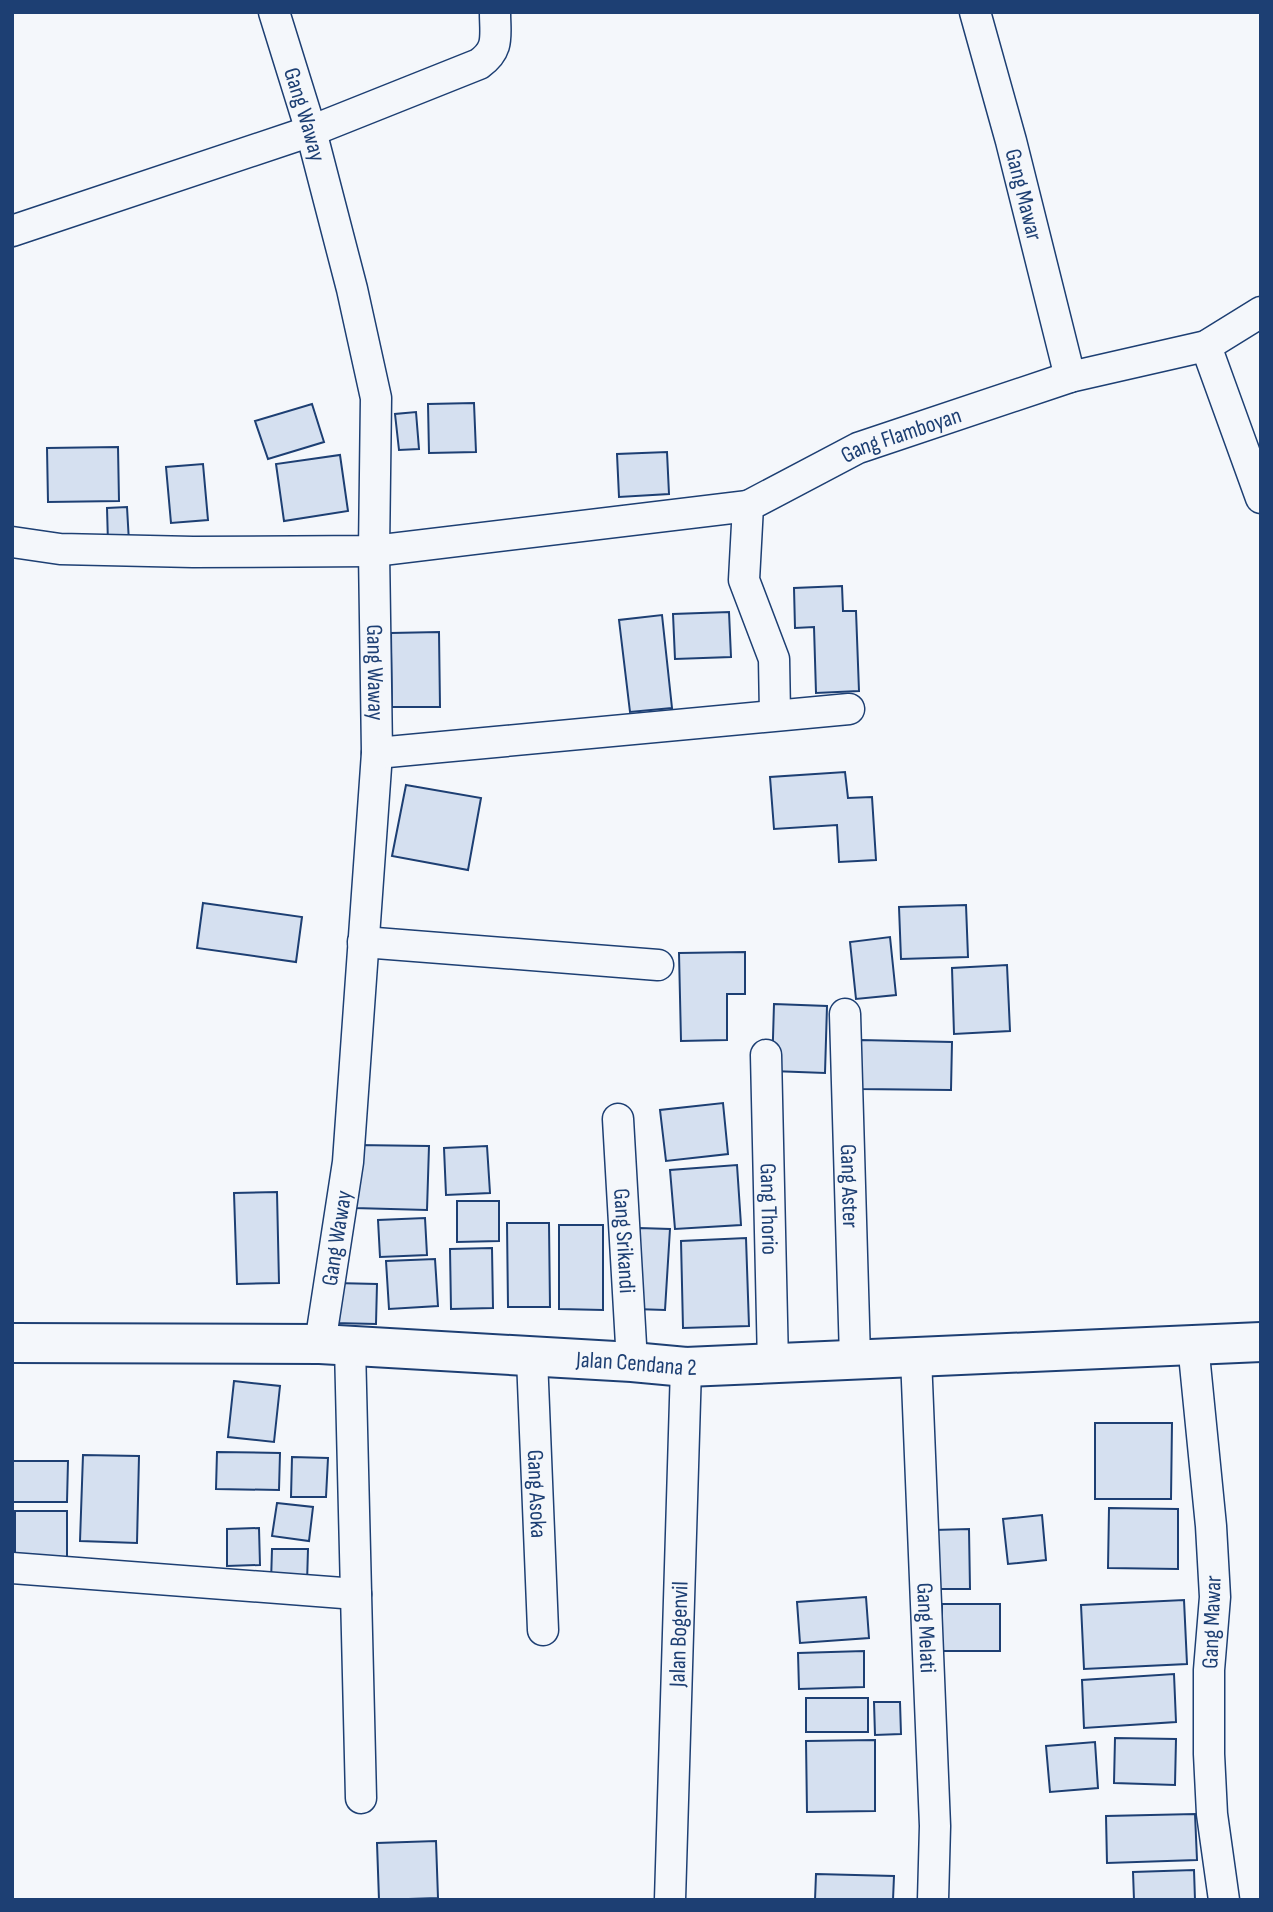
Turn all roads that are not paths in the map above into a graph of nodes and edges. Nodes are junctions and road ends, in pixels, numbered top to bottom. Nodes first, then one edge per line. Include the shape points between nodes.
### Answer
1 (274, 12) edge
2 (495, 12) edge
3 (975, 12) edge
4 (311, 131) junction
5 (12, 231) edge
6 (1261, 312) edge
7 (1206, 346) junction
8 (1070, 377) junction
9 (1261, 498) edge
10 (748, 506) junction
11 (12, 542) edge
12 (374, 551) junction
13 (849, 709) dead end
14 (775, 714) junction
15 (377, 753) junction
16 (363, 942) junction
17 (658, 965) dead end
18 (845, 1014) dead end
19 (766, 1055) dead end
20 (618, 1119) dead end
21 (1261, 1342) edge
22 (12, 1343) edge
23 (1193, 1344) junction
24 (335, 1345) junction
25 (916, 1357) junction
26 (532, 1358) junction
27 (855, 1358) junction
28 (632, 1362) junction
29 (773, 1364) junction
30 (686, 1367) junction
31 (12, 1568) edge
32 (356, 1594) junction
33 (543, 1630) dead end
34 (361, 1798) dead end
35 (670, 1900) edge
36 (933, 1900) edge
37 (1224, 1900) edge

1 - 4 street, Gang Waway
2 - 4 street via 495,45 479,64
3 - 8 street, Gang Mawar
4 - 5 street
4 - 12 street, Gang Waway via 376,398
6 - 7 street, Gang Flamboyan
7 - 8 street, Gang Flamboyan
7 - 9 street
8 - 10 street, Gang Flamboyan via 858,448
10 - 12 street
10 - 14 street via 744,580 774,659
11 - 12 street via 86,550
12 - 15 street, Gang Waway
13 - 14 street
14 - 15 street
15 - 16 street, Gang Waway
16 - 17 street
16 - 24 street, Gang Waway
18 - 27 street, Gang Aster
19 - 29 street, Gang Thorio
20 - 28 street, Gang Srikandi
21 - 23 street, Jalan Cendana 2
22 - 24 street, Jalan Cendana 2
23 - 25 street, Jalan Cendana 2
23 - 37 street, Gang Mawar via 1214,1574 1209,1754
24 - 26 street, Jalan Cendana 2
24 - 32 street, Gang Waway
25 - 27 street, Jalan Cendana 2
25 - 36 street, Gang Melati
26 - 28 street, Jalan Cendana 2
26 - 33 street, Gang Asoka
27 - 29 street, Jalan Cendana 2
28 - 30 street, Jalan Cendana 2
29 - 30 street, Jalan Cendana 2
30 - 35 street, Jalan Bogenvil
31 - 32 street
32 - 34 street, Gang Waway

